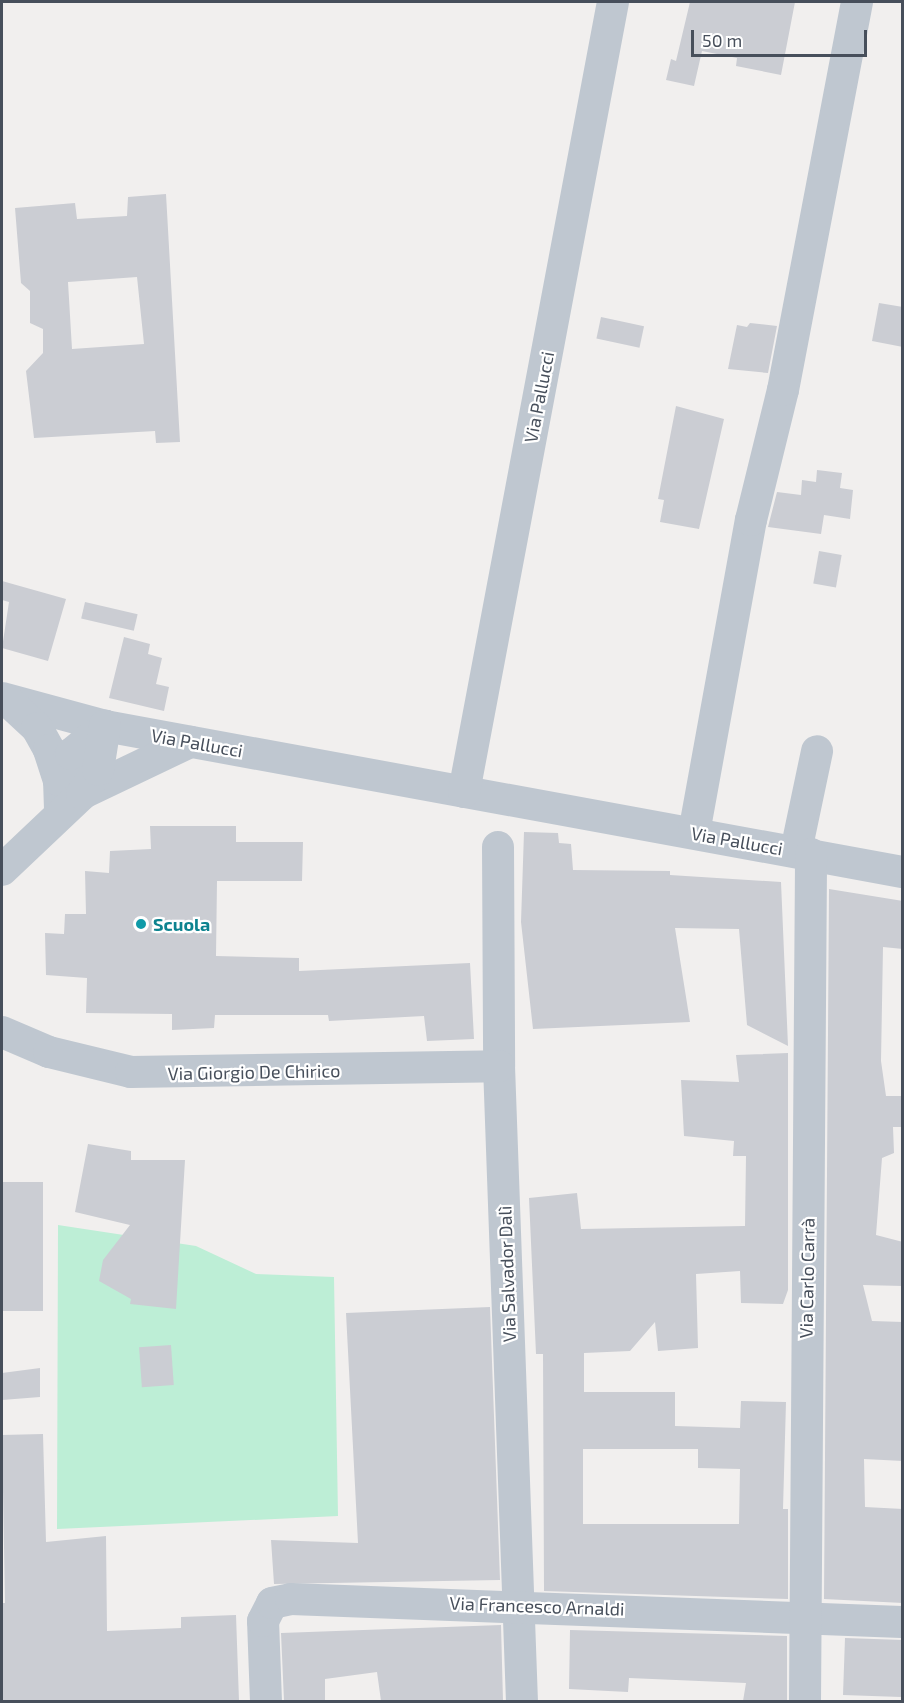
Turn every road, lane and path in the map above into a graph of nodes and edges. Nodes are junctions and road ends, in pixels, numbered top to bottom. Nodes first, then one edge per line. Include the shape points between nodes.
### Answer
1 (614, 2) edge
2 (857, 2) edge
3 (5, 700) edge
4 (105, 726) junction
5 (190, 742) junction
6 (817, 751) dead end
7 (465, 792) junction
8 (67, 795) junction
9 (694, 833) junction
10 (498, 847) dead end
11 (803, 852) junction
12 (2, 870) edge
13 (903, 872) edge
14 (6, 1029) edge
15 (499, 1066) junction
16 (518, 1605) junction
17 (804, 1616) junction
18 (903, 1622) edge
19 (266, 1701) edge
20 (522, 1701) edge
21 (805, 1701) edge

1 - 7 street, Via Pallucci
2 - 9 street via 783,390 751,520
3 - 4 street, Via Pallucci
3 - 8 street via 37,728
4 - 5 street, Via Pallucci
4 - 8 street via 71,754
5 - 7 street, Via Pallucci
5 - 8 street
6 - 11 street, Via Carlo Carrà
7 - 9 street, Via Pallucci
8 - 12 street
9 - 11 street, Via Pallucci
10 - 15 street, Via Salvador Dalì
11 - 13 street, Via Pallucci
11 - 17 street, Via Carlo Carrà
14 - 15 street, Via Giorgio De Chirico via 88,1064 169,1075
15 - 16 street, Via Salvador Dalì
16 - 17 street, Via Francesco Arnaldi
16 - 19 street, Via Francesco Arnaldi via 291,1599 272,1603 263,1621
16 - 20 street, Via Salvador Dalì
17 - 18 street, Via Francesco Arnaldi
17 - 21 street, Via Carlo Carrà

